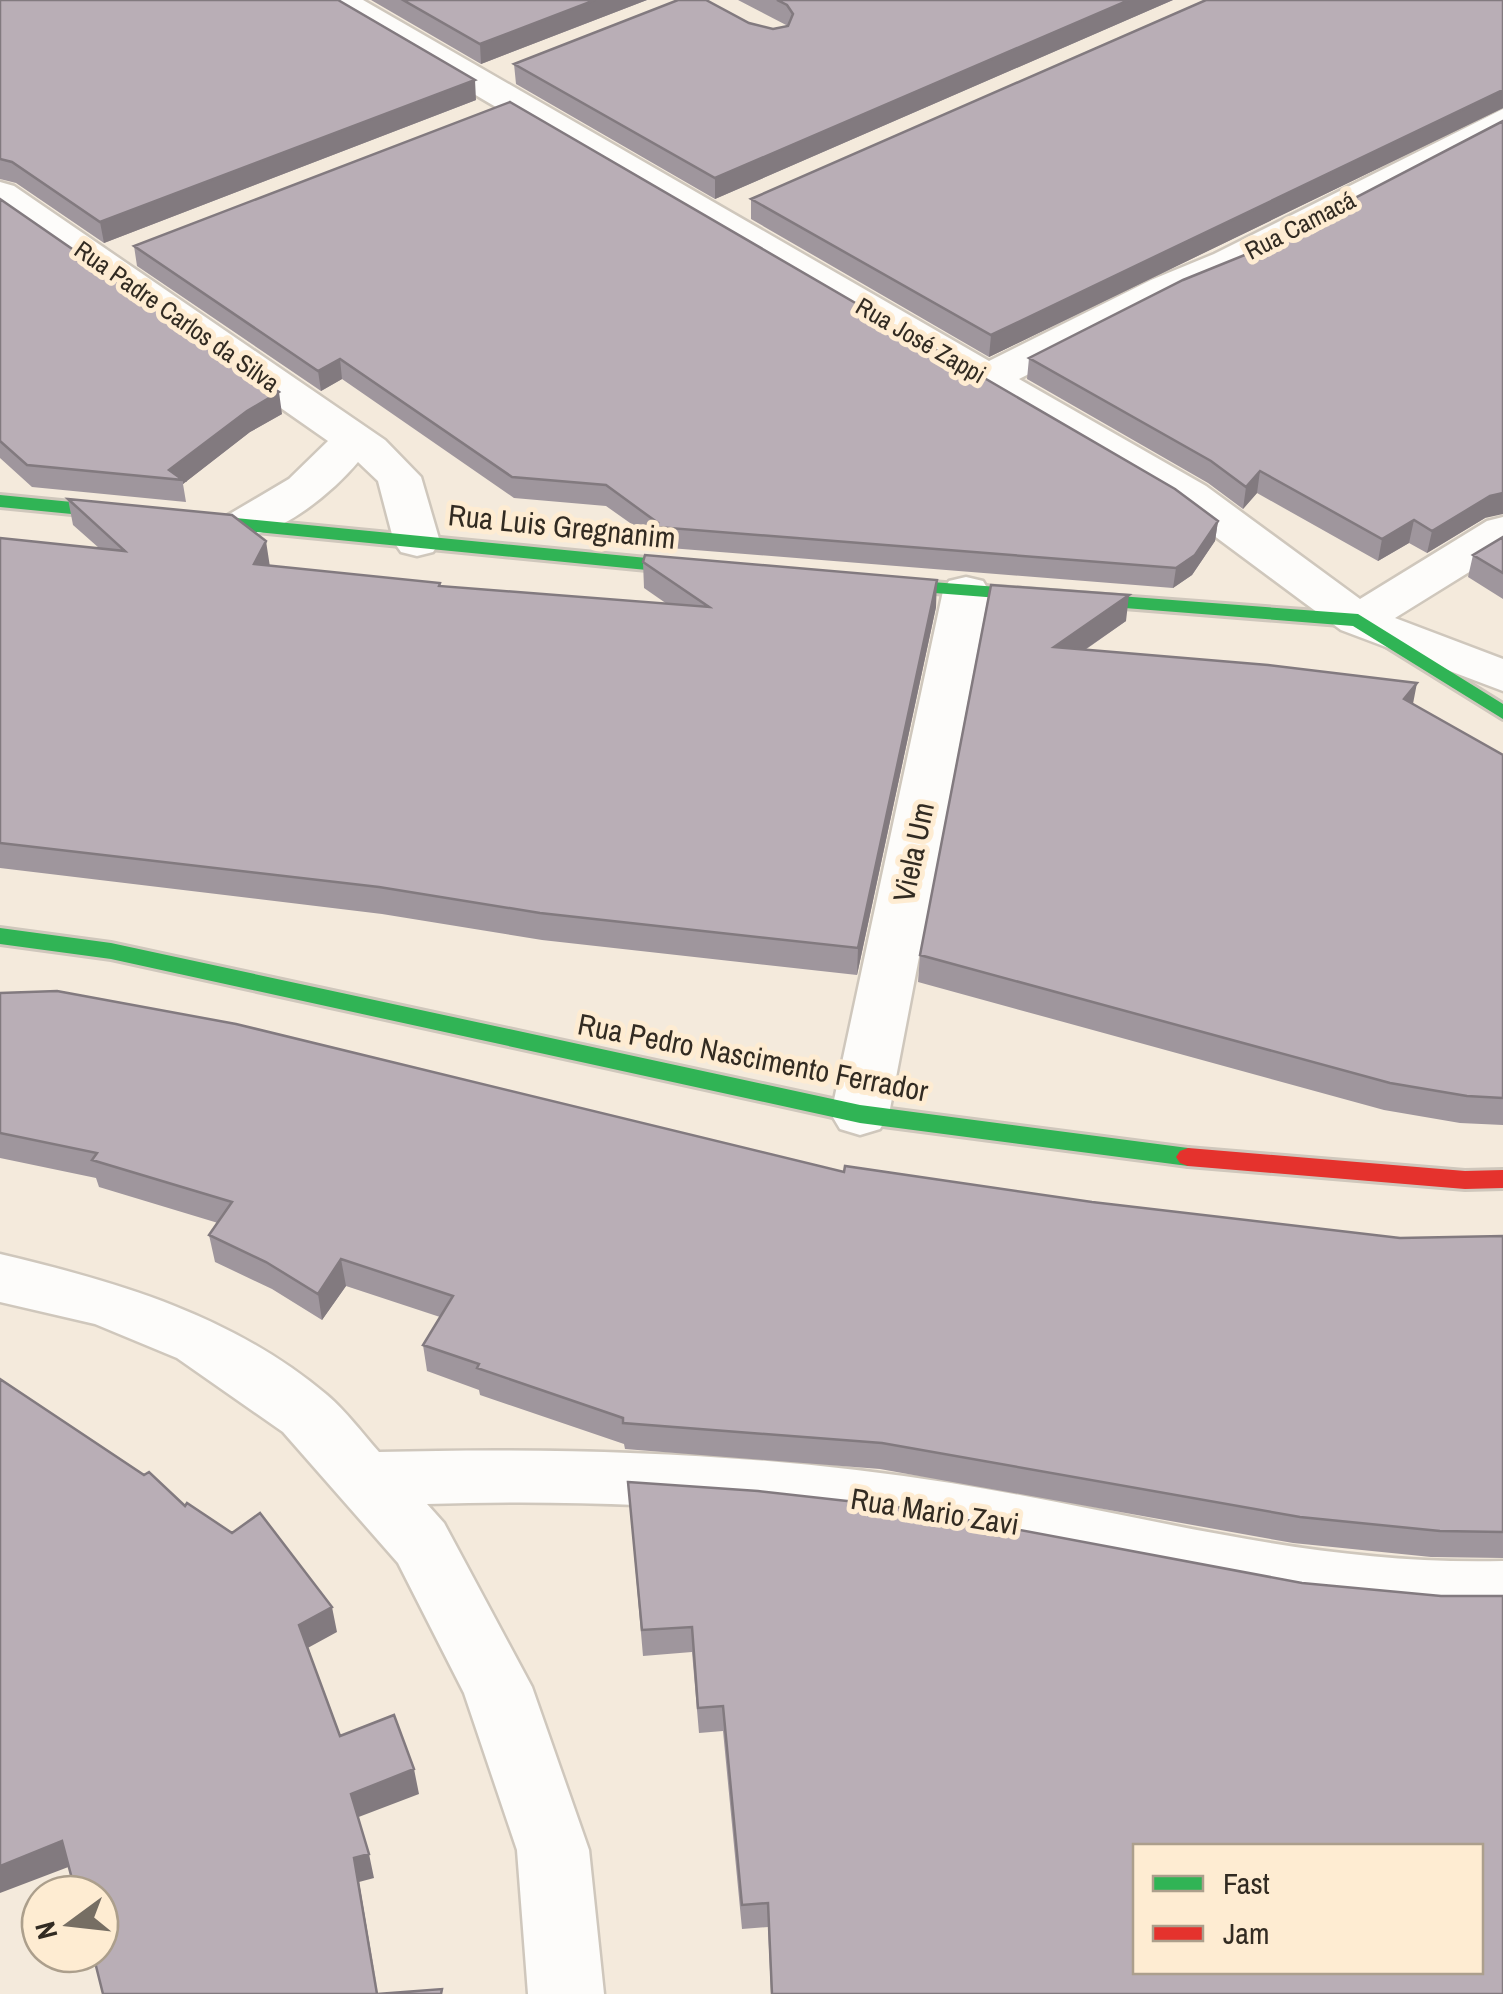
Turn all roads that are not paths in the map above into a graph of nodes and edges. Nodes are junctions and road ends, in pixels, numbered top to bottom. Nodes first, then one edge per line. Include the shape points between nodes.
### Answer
1 (338, 0) edge
2 (1503, 120) edge
3 (0, 194) edge
4 (988, 378) junction
5 (354, 438) junction
6 (0, 500) edge
7 (244, 524) junction
8 (1503, 531) edge
9 (418, 542) junction
10 (743, 574) edge
11 (837, 581) edge
12 (966, 591) junction
13 (1358, 620) junction
14 (1503, 676) edge
15 (1503, 712) edge
16 (0, 936) edge
17 (860, 1114) junction
18 (1503, 1179) edge
19 (0, 1278) edge
20 (363, 1479) junction
21 (1503, 1590) edge
22 (566, 1994) edge

1 - 4 street, Rua José Zappi via 496,93 731,210
2 - 4 street, Rua Camacá
3 - 5 street, Rua Padre Carlos da Silva via 118,256
4 - 13 street, Rua José Zappi via 1190,496
5 - 7 street via 330,471
5 - 9 street, Rua Padre Carlos da Silva via 398,477
6 - 7 street, Rua Luis Gregnanim
7 - 9 street, Rua Luis Gregnanim
8 - 13 street
9 - 10 street, Rua Luis Gregnanim
11 - 12 street
12 - 13 street
12 - 17 street, Viela Um
13 - 14 street, Rua José Zappi
13 - 15 street
16 - 17 street, Rua Pedro Nascimento Ferrador via 110,951
17 - 18 street, Rua Pedro Nascimento Ferrador via 1243,1164
19 - 20 street via 106,1302 199,1341 305,1414
20 - 21 street, Rua Mario Zavi via 545,1475 806,1492 988,1518 1317,1584
20 - 22 street via 421,1544 497,1687 553,1850

